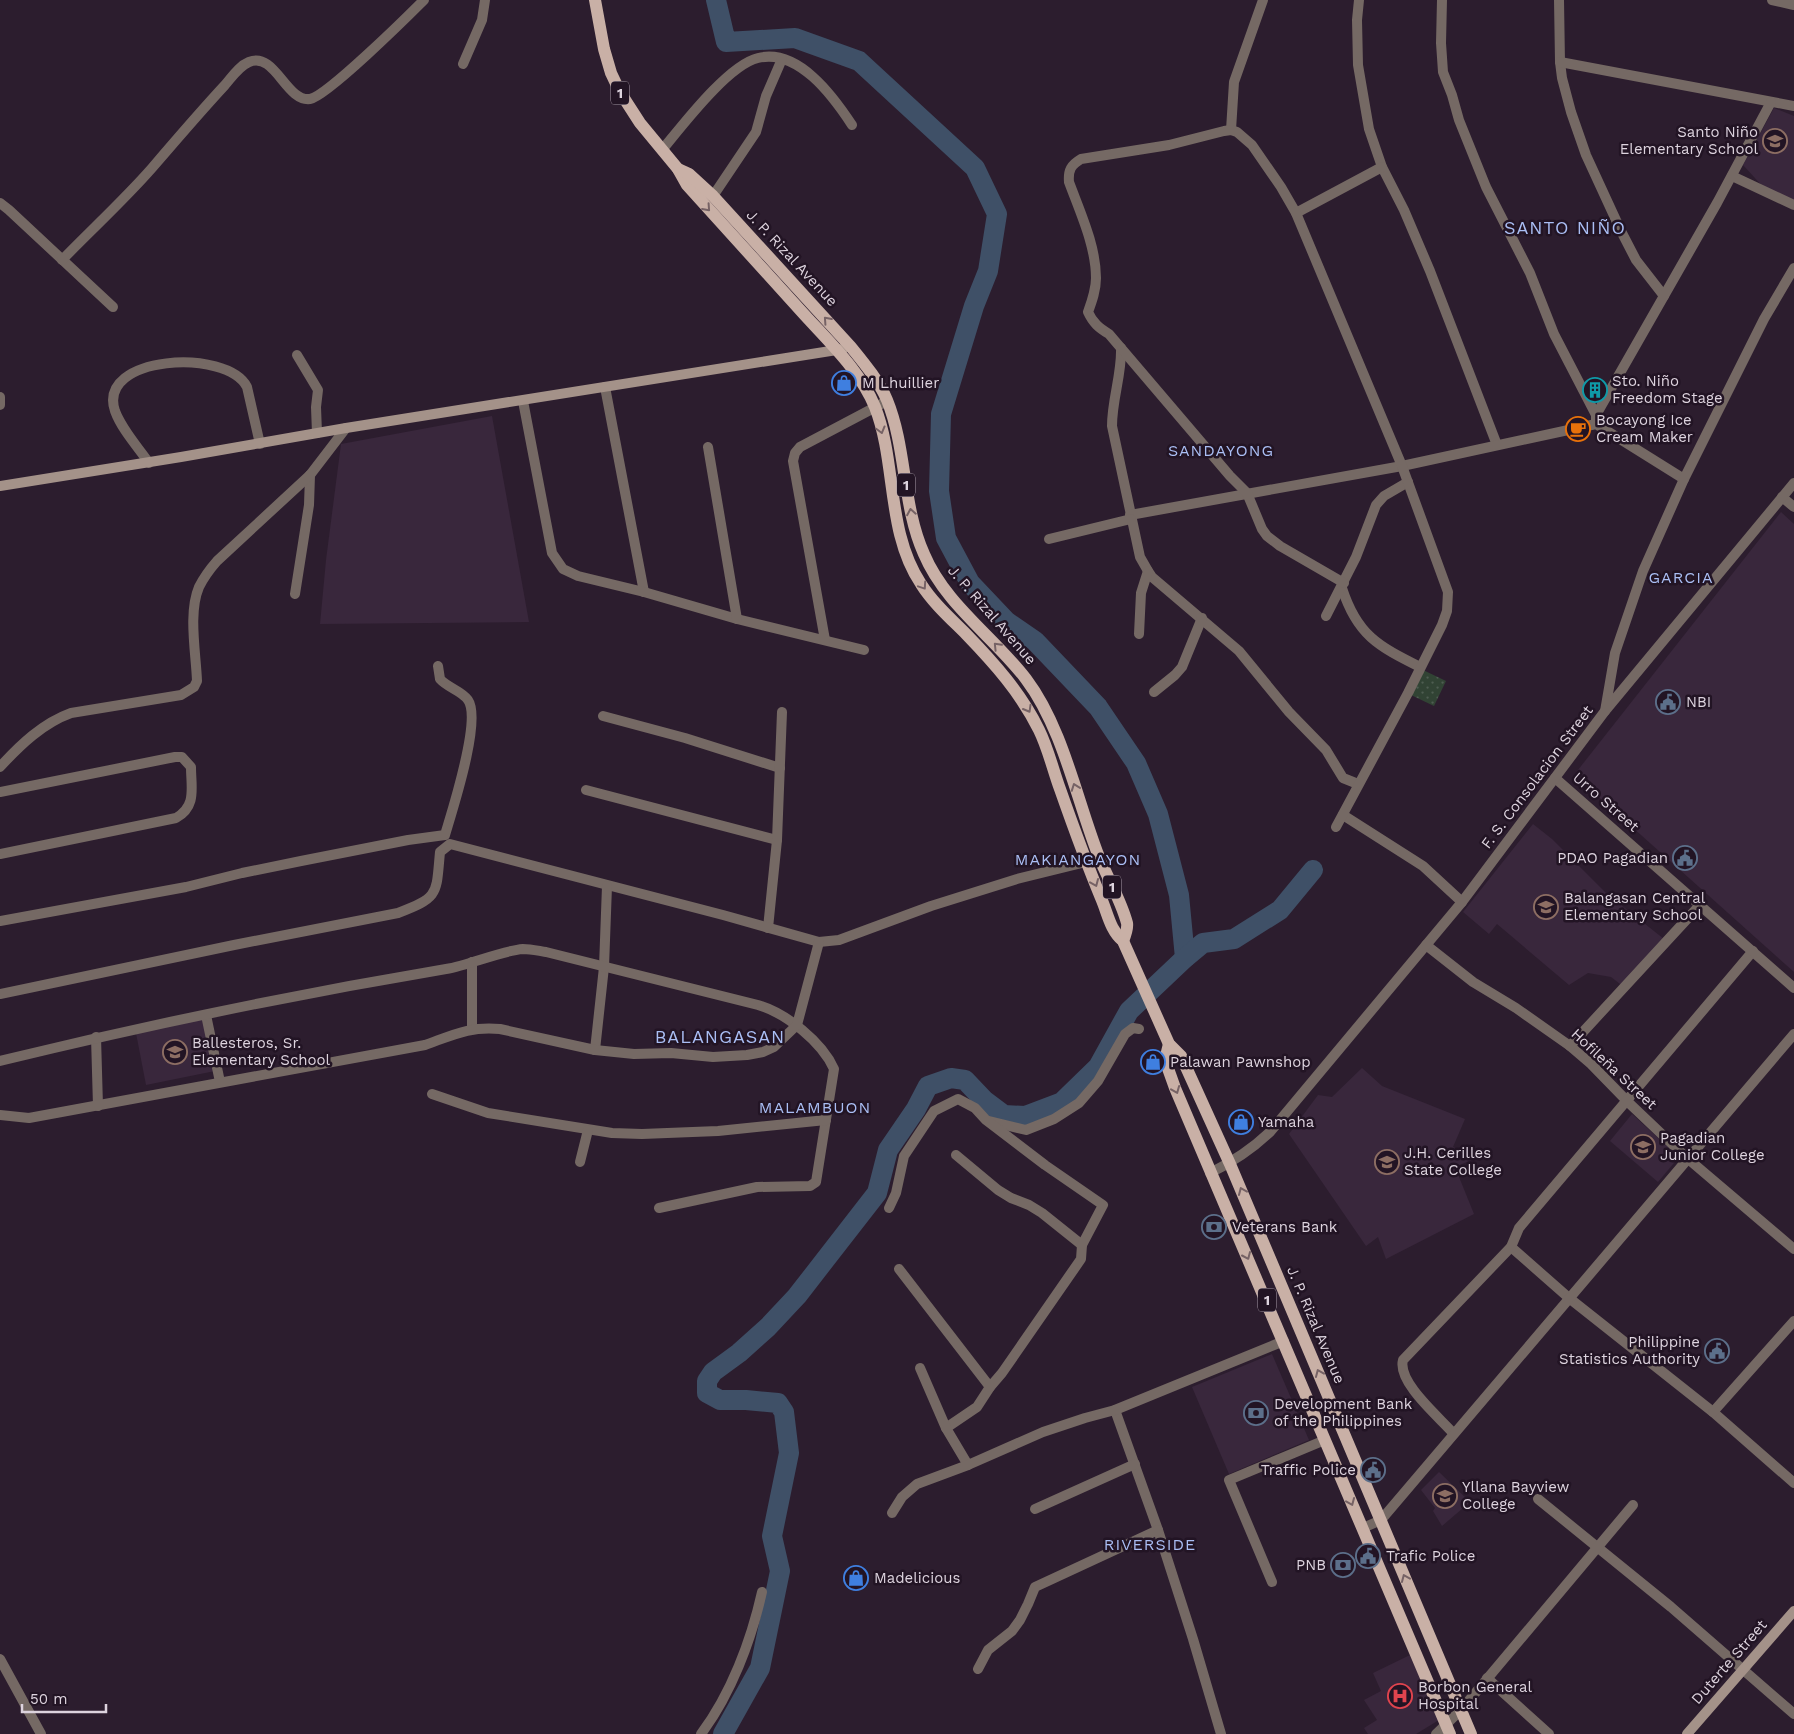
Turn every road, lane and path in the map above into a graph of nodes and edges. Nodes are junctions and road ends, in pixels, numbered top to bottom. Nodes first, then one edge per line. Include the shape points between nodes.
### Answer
1 (424, 0) edge
2 (485, 0) edge
3 (596, 0) edge
4 (1263, 0) edge
5 (1359, 0) edge
6 (1442, 0) edge
7 (1558, 0) edge
8 (1772, 0) edge
9 (1794, 5) edge
10 (782, 59) junction
11 (1560, 62) junction
12 (463, 64) dead end
13 (1771, 102) junction
14 (1794, 106) edge
15 (852, 125) dead end
16 (1231, 130) junction
17 (662, 150) junction
18 (1382, 167) junction
19 (678, 169) junction
20 (1732, 176) junction
21 (713, 196) junction
22 (0, 203) edge
23 (1794, 205) edge
24 (1296, 213) junction
25 (62, 260) junction
26 (1794, 268) edge
27 (1791, 281) edge
28 (1664, 296) junction
29 (113, 307) dead end
30 (851, 347) junction
31 (1121, 348) junction
32 (836, 350) junction
33 (297, 355) dead end
34 (605, 387) junction
35 (0, 397) edge
36 (523, 401) junction
37 (887, 401) junction
38 (0, 405) edge
39 (875, 407) junction
40 (1596, 420) junction
41 (346, 428) junction
42 (317, 433) junction
43 (260, 444) junction
44 (1497, 445) junction
45 (708, 448) dead end
46 (149, 462) junction
47 (1402, 466) junction
48 (310, 475) junction
49 (1684, 480) junction
50 (1408, 482) junction
51 (1794, 482) edge
52 (0, 486) edge
53 (1247, 493) junction
54 (1782, 497) junction
55 (1794, 507) edge
56 (1131, 517) junction
57 (1049, 539) dead end
58 (1148, 572) junction
59 (1343, 586) junction
60 (644, 592) junction
61 (295, 594) dead end
62 (1326, 616) dead end
63 (1202, 618) junction
64 (737, 619) junction
65 (1139, 634) dead end
66 (825, 640) junction
67 (864, 650) dead end
68 (438, 666) dead end
69 (1420, 667) junction
70 (1154, 692) dead end
71 (1606, 711) junction
72 (782, 712) dead end
73 (602, 716) dead end
74 (1059, 744) junction
75 (1046, 748) junction
76 (0, 767) edge
77 (780, 768) junction
78 (1555, 778) junction
79 (1358, 784) junction
80 (586, 790) dead end
81 (0, 792) edge
82 (1344, 815) junction
83 (1336, 827) dead end
84 (448, 840) junction
85 (777, 840) junction
86 (0, 854) edge
87 (1099, 856) junction
88 (1086, 862) junction
89 (607, 886) junction
90 (1462, 902) junction
91 (1700, 905) junction
92 (0, 921) edge
93 (768, 928) junction
94 (1123, 941) junction
95 (819, 942) junction
96 (1426, 945) junction
97 (1753, 952) junction
98 (472, 962) junction
99 (604, 967) junction
100 (1794, 988) edge
101 (0, 994) edge
102 (206, 1015) junction
103 (796, 1025) junction
104 (472, 1029) junction
105 (1139, 1029) dead end
106 (1794, 1034) edge
107 (96, 1037) junction
108 (1169, 1044) junction
109 (1570, 1046) junction
110 (595, 1050) junction
111 (0, 1061) edge
112 (220, 1082) junction
113 (432, 1094) dead end
114 (1626, 1101) junction
115 (98, 1106) junction
116 (0, 1115) edge
117 (826, 1120) junction
118 (986, 1120) junction
119 (588, 1130) junction
120 (956, 1155) dead end
121 (1687, 1158) junction
122 (580, 1162) dead end
123 (1230, 1164) junction
124 (1210, 1173) junction
125 (659, 1208) dead end
126 (889, 1208) dead end
127 (1082, 1245) junction
128 (1511, 1247) junction
129 (1794, 1249) edge
130 (899, 1269) dead end
131 (1569, 1298) junction
132 (1794, 1321) edge
133 (1284, 1341) junction
134 (920, 1368) dead end
135 (990, 1387) junction
136 (1115, 1410) junction
137 (1713, 1412) junction
138 (946, 1428) junction
139 (1453, 1433) junction
140 (1325, 1440) junction
141 (1134, 1464) junction
142 (968, 1465) junction
143 (1794, 1483) edge
144 (1538, 1499) dead end
145 (1634, 1505) dead end
146 (1034, 1508) dead end
147 (892, 1513) dead end
148 (1381, 1520) junction
149 (1362, 1528) junction
150 (1158, 1530) junction
151 (1598, 1547) junction
152 (1272, 1582) dead end
153 (762, 1592) dead end
154 (1794, 1611) edge
155 (1436, 1650) junction
156 (1418, 1657) junction
157 (0, 1659) edge
158 (978, 1669) dead end
159 (1742, 1669) junction
160 (1487, 1678) junction
161 (1461, 1710) junction
162 (1794, 1714) edge
163 (1448, 1729) edge
164 (41, 1734) edge
165 (701, 1734) edge
166 (1221, 1734) edge
167 (1436, 1734) edge
168 (1471, 1734) edge
169 (1549, 1734) edge
170 (1687, 1734) edge

1 - 25 street via 313,98 306,99 294,92 267,64 258,60 243,65 150,170
2 - 12 street via 482,20
3 - 17 main road, J. P. Rizal Avenue / 1 via 611,73 634,115
4 - 16 street via 1234,82
5 - 18 street via 1360,81 1369,129
6 - 40 street via 1443,72 1459,120 1486,187 1530,273 1554,334
7 - 11 street
8 - 9 street
10 - 15 street via 817,80
10 - 17 street via 767,56 743,65 712,92
10 - 21 street via 766,96 756,132
11 - 13 street
11 - 28 street via 1571,112 1586,155 1636,260
13 - 14 street
13 - 20 street
16 - 24 street via 1252,145
16 - 31 street via 1170,145 1081,159 1070,167 1070,182 1095,264 1094,293 1088,312 1096,326 1109,334
17 - 19 main road, J. P. Rizal Avenue / 1
18 - 24 street
18 - 44 street via 1430,271
19 - 21 main road, J. P. Rizal Avenue / 1 via 689,174
19 -> 32 main road, J. P. Rizal Avenue / 1 via 687,184
20 - 23 street
20 - 28 street
30 -> 21 main road, J. P. Rizal Avenue / 1
22 - 25 street
24 - 47 street
25 - 29 street
26 - 27 street, F. S. Consolacion Street
27 - 49 street, F. S. Consolacion Street via 1764,319
28 - 40 street
30 - 32 main road
30 - 37 main road, J. P. Rizal Avenue / 1
31 - 53 street
31 - 56 street via 1112,426
32 - 34 main road
32 - 39 main road, J. P. Rizal Avenue / 1 via 858,377
33 - 42 street via 318,390
34 - 36 main road
34 - 60 street
35 - 38 street
36 - 41 main road
36 - 60 street via 552,553 558,564 563,570 578,576
37 - 39 street
74 -> 37 main road, J. P. Rizal Avenue / 1 via 1027,681 953,599 923,554
39 - 66 street via 800,448 794,456
39 -> 75 main road, J. P. Rizal Avenue / 1 via 897,521 920,583 1013,687 1027,707
40 - 44 street
40 - 49 street
41 - 42 main road
41 - 48 street
42 - 43 main road
43 - 46 main road
43 - 46 street via 244,381 205,364 170,362 133,372 116,388 115,411
44 - 47 street
45 - 64 street
46 - 52 main road
47 - 50 street
47 - 53 street
48 - 61 street via 309,505
48 - 76 street via 206,574 195,604 197,681 194,687 182,695 57,718
49 - 71 street, F. S. Consolacion Street via 1643,571 1616,654
50 - 59 street via 1384,496 1376,505
50 - 69 street via 1448,592 1442,625
51 - 54 street
53 - 56 street
53 - 59 street via 1267,536
54 - 55 street
54 - 71 street
56 - 57 street
56 - 58 street via 1140,557
58 - 63 street
58 - 65 street via 1141,593
59 - 62 street
59 - 69 street via 1350,612 1378,645
60 - 64 street
63 - 70 street via 1182,667
63 - 79 street via 1239,651 1289,712 1326,750 1343,778
64 - 66 street
66 - 67 street
68 - 84 street via 440,679 468,699 472,711
69 - 79 street
71 - 78 street, F. S. Consolacion Street
72 - 77 street
73 - 77 street
74 - 75 main road
87 -> 74 main road, J. P. Rizal Avenue / 1
75 - 88 main road, J. P. Rizal Avenue / 1
77 - 85 street
78 - 90 street, F. S. Consolacion Street
78 - 91 street, Urro Street
79 - 82 street
80 - 85 street
81 - 86 street via 174,757 182,757 190,767 190,803 188,809 176,818
82 - 83 street
82 - 90 street via 1424,866
84 - 89 street
84 - 92 street via 408,840 242,872 186,887
84 - 101 street via 440,852 438,880 433,895 398,913
85 - 93 street
87 - 88 street
87 - 94 main road, J. P. Rizal Avenue / 1 via 1128,925
88 -> 94 main road, J. P. Rizal Avenue / 1 via 1115,934
88 - 95 street via 931,906 839,940
89 - 93 street
89 - 99 street
90 - 96 street, F. S. Consolacion Street
91 - 97 street, Urro Street
91 - 109 street
93 - 95 street
94 - 108 main road, J. P. Rizal Avenue / 1
95 - 103 street
96 - 109 street, Hofileña Street via 1473,982
96 - 123 street, F. S. Consolacion Street via 1270,1132
97 - 100 street, Urro Street
97 - 114 street
98 - 99 street via 522,949
98 - 102 street
98 - 104 street
99 - 103 street via 758,1004
99 - 110 street
102 - 107 street
102 - 112 street
103 - 110 street via 774,1047 748,1055 713,1057
103 - 117 street via 823,1050 834,1069
104 - 110 street via 500,1030
104 - 112 street via 425,1044
105 - 118 street via 1133,1028 1125,1034 1098,1081 1079,1103 1054,1119 1026,1130
106 - 121 street
107 - 111 street
107 - 115 street
108 - 123 main road, J. P. Rizal Avenue / 1 via 1181,1056
108 -> 124 main road, J. P. Rizal Avenue / 1 via 1165,1060
109 - 114 street, Hofileña Street
112 - 115 street
113 - 119 street via 488,1113
114 - 121 street, Hofileña Street
114 - 128 street via 1519,1228
115 - 116 street via 29,1118
117 - 119 street via 718,1131 642,1134
117 - 125 street via 814,1185 757,1187
118 - 126 street via 975,1108 958,1099 934,1111 904,1156 896,1193
118 - 127 street via 1045,1165 1103,1203
119 - 122 street
120 - 127 street via 1004,1194 1042,1213
121 - 129 street, Hofileña Street
121 - 131 street
123 - 124 street, F. S. Consolacion Street
148 -> 123 main road, J. P. Rizal Avenue / 1
124 -> 133 main road, J. P. Rizal Avenue / 1
127 - 135 street via 1081,1259
128 - 131 street
128 - 139 street via 1403,1360 1406,1380
130 - 135 street
131 - 137 street
131 - 139 street
132 - 137 street
133 - 136 street
133 - 140 main road, J. P. Rizal Avenue / 1
134 - 138 street
135 - 138 street via 978,1407
136 - 141 street
136 - 142 street via 1043,1432
137 - 143 street
138 - 142 street
139 - 148 street
140 -> 149 main road, J. P. Rizal Avenue / 1
140 - 152 street via 1229,1480
141 - 146 street
141 - 150 street
142 - 147 street via 917,1484 902,1497
144 - 151 street
145 - 151 street
148 - 149 street
155 -> 148 main road, J. P. Rizal Avenue / 1
149 - 156 main road, J. P. Rizal Avenue / 1
150 - 158 street via 1035,1587 1020,1620 1012,1631 988,1650
150 - 166 street
151 - 159 street
151 - 160 street
153 - 165 street via 753,1628 734,1676
154 - 159 main road, Duterte Street
155 - 156 main road
155 - 161 main road, J. P. Rizal Avenue / 1
156 - 163 main road, J. P. Rizal Avenue / 1
157 - 164 street
159 - 162 street
159 - 170 main road, Duterte Street
160 - 161 street
160 - 169 street
161 - 163 street
161 - 168 main road, J. P. Rizal Avenue / 1
163 - 167 street

